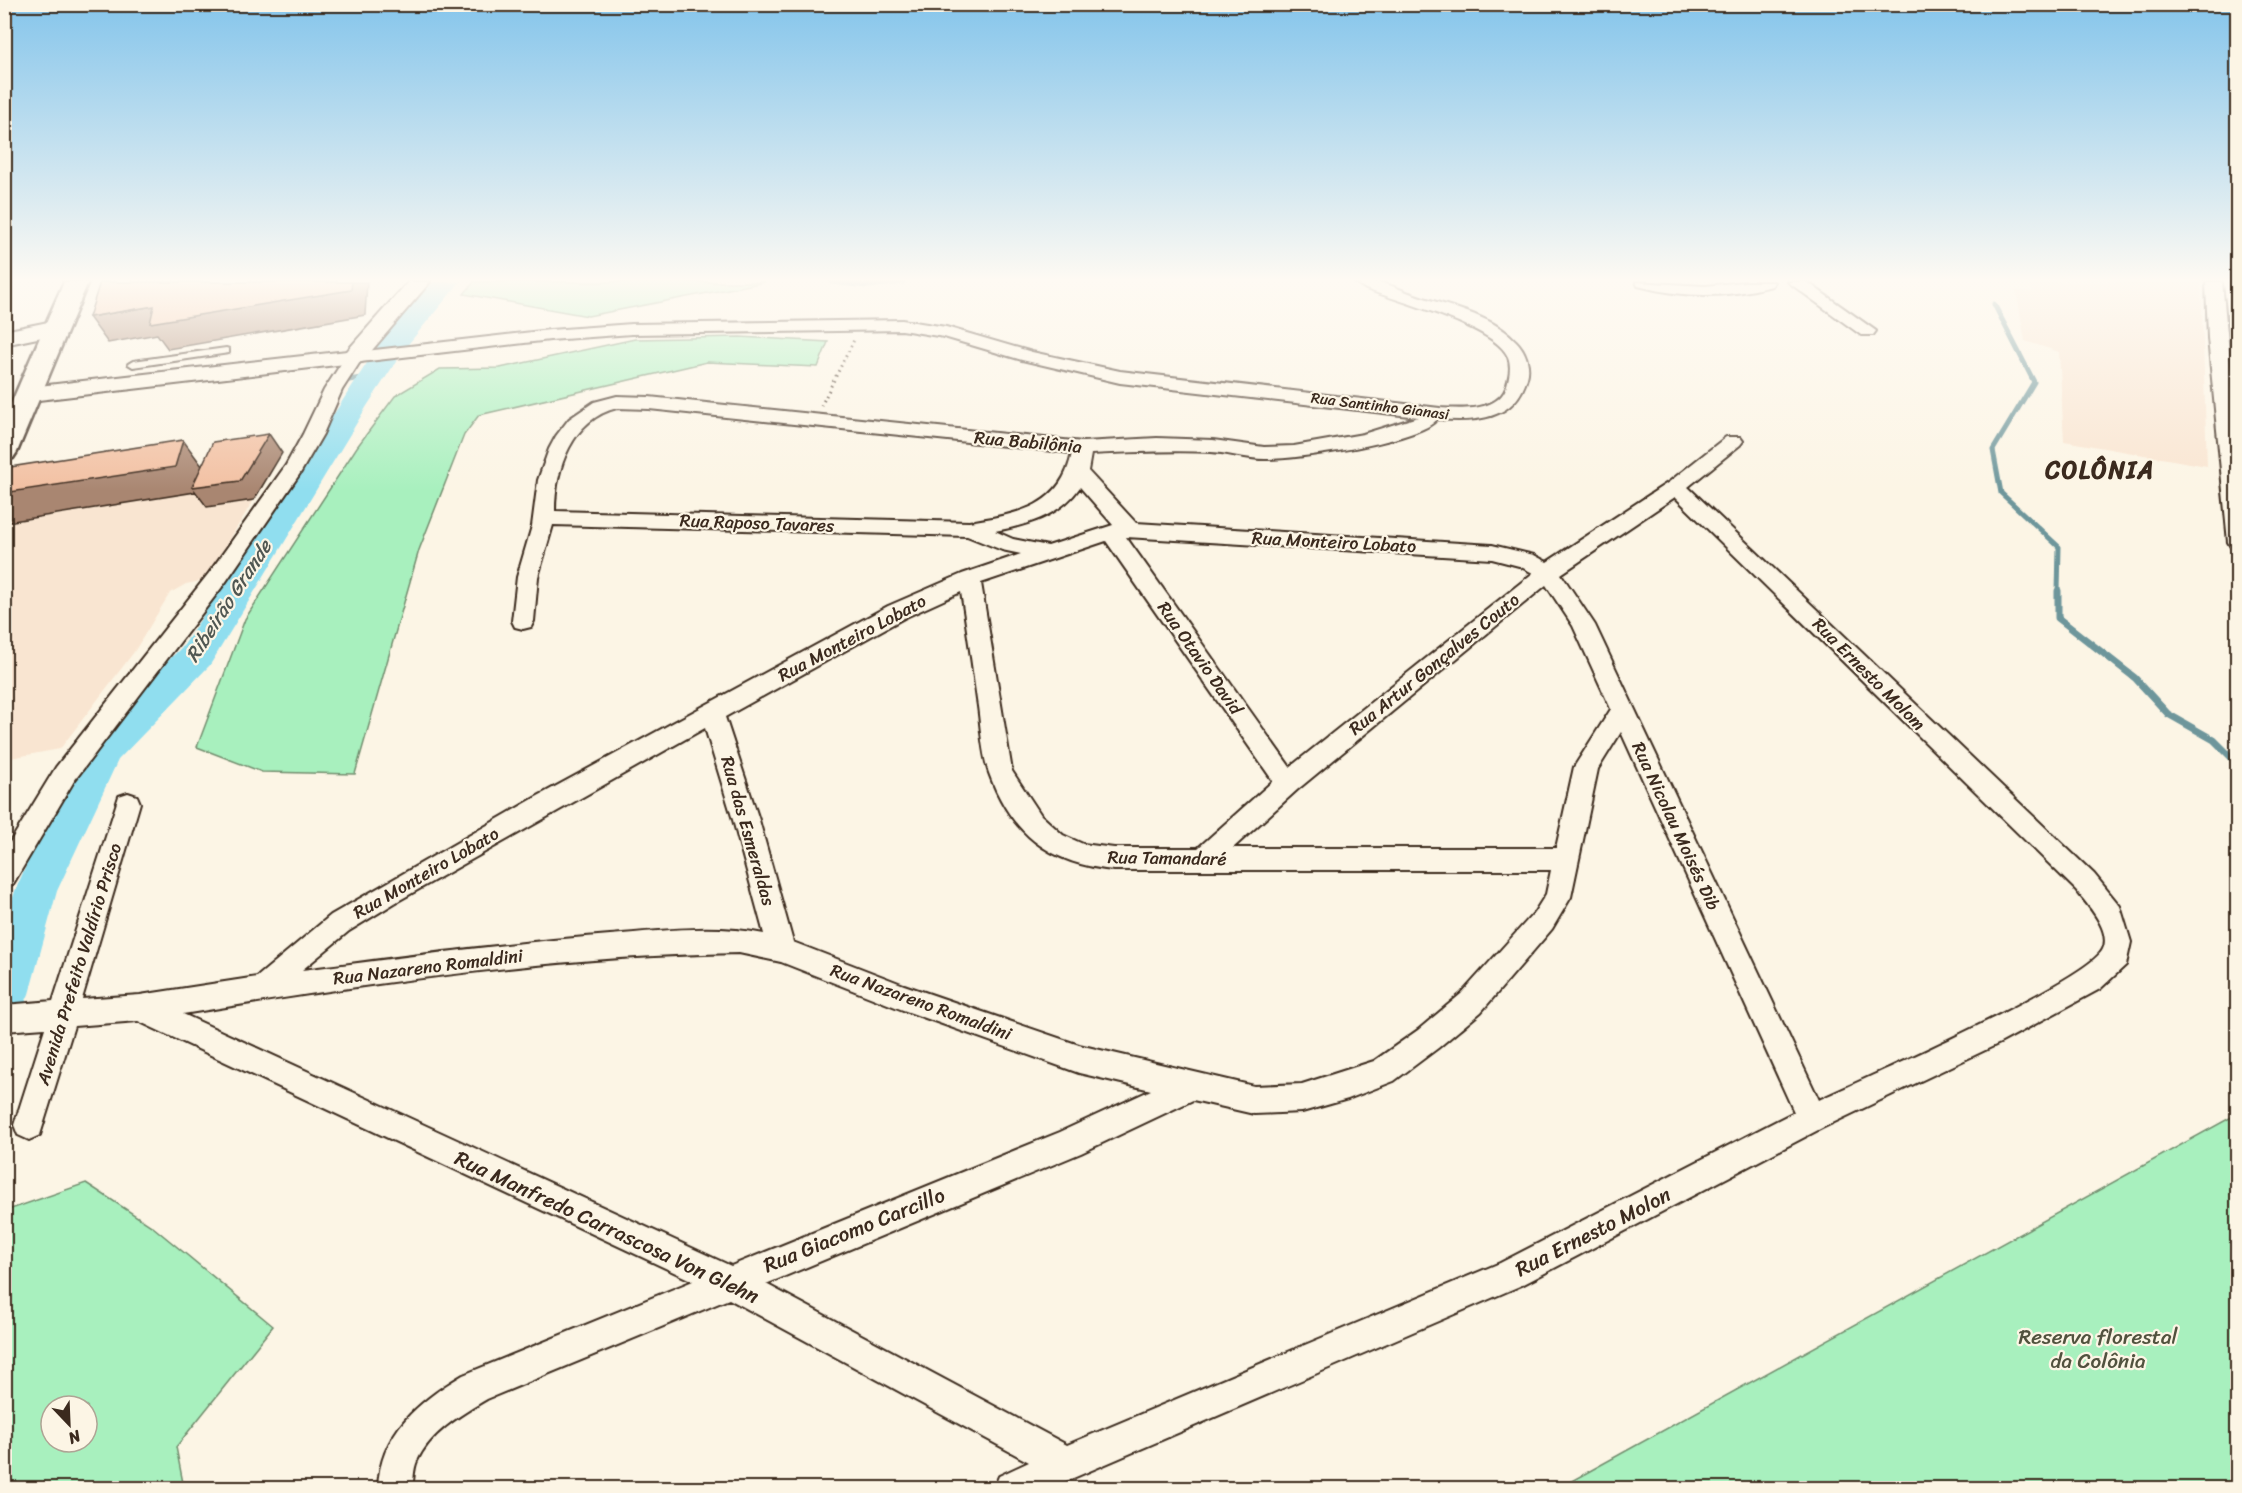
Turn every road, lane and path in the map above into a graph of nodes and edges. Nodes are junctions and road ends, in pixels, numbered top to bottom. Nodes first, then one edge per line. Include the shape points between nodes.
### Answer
1 (48, 352) edge
2 (221, 352) edge
3 (365, 352) edge
4 (407, 352) edge
5 (849, 352) edge
6 (1015, 352) edge
7 (1515, 352) edge
8 (2218, 352) edge
9 (361, 357) junction
10 (133, 364) dead end
11 (30, 394) junction
12 (1430, 413) junction
13 (813, 421) junction
14 (1734, 441) dead end
15 (1083, 448) junction
16 (4, 452) edge
17 (1078, 473) junction
18 (1677, 487) junction
19 (544, 518) junction
20 (969, 529) junction
21 (1121, 531) junction
22 (2238, 542) edge
23 (1047, 552) junction
24 (1515, 555) joint
25 (1548, 572) junction
26 (970, 579) junction
27 (523, 621) dead end
28 (1623, 710) junction
29 (712, 713) junction
30 (1288, 783) junction
31 (128, 803) dead end
32 (1205, 858) junction
33 (1567, 859) junction
34 (4, 876) edge
35 (2111, 914) joint
36 (782, 950) junction
37 (264, 988) junction
38 (140, 1008) junction
39 (62, 1013) junction
40 (4, 1018) edge
41 (1191, 1086) junction
42 (1812, 1118) junction
43 (29, 1125) dead end
44 (728, 1281) junction
45 (1066, 1463) junction
46 (395, 1488) edge
47 (1011, 1488) edge

1 - 11 main road
2 - 10 lane
3 - 9 street
4 - 9 street, Rua Santinho Gianasi
5 - 13 path
6 - 12 street, Rua Santinho Gianasi via 1120,377
7 - 12 street, Rua Santinho Gianasi via 1519,359 1517,385 1504,403 1461,415
8 - 22 street
9 - 11 street, Rua Santinho Gianasi
9 - 34 street via 333,390 294,467 218,578 65,774
11 - 16 main road
12 - 15 street, Rua Babilônia via 1422,424 1412,427 1294,452 1186,445
13 - 15 street, Rua Babilônia
13 - 19 street, Rua Babilônia via 619,402 604,405 587,412 568,430 555,457 544,498
14 - 18 street
15 - 17 street, Rua Raposo Tavares
17 - 20 street, Rua Raposo Tavares via 1051,506 1027,517
17 - 21 street, Rua Otavio David
18 - 25 street, Rua Artur Gonçalves Couto
18 - 35 street, Rua Ernesto Molom via 2085,882
19 - 20 street, Rua Raposo Tavares
19 - 27 street via 529,572
20 - 23 street, Rua Raposo Tavares via 1009,545
21 - 23 street, Rua Monteiro Lobato
21 - 24 street, Rua Monteiro Lobato
21 - 30 street, Rua Otavio David
23 - 26 street, Rua Monteiro Lobato
24 - 25 street, Rua Nicolau Moisés Dib
25 - 28 street, Rua Nicolau Moisés Dib via 1584,625
25 - 30 street, Rua Artur Gonçalves Couto
26 - 29 street, Rua Monteiro Lobato via 896,612
26 - 32 street, Rua Tamandaré via 1000,771 1028,818 1081,855 1114,859
28 - 33 street, Rua Nazareno Romaldini via 1586,767
28 - 42 street, Rua Nicolau Moisés Dib
29 - 36 street, Rua das Esmeraldas
29 - 37 street, Rua Monteiro Lobato via 389,892 340,923
30 - 32 street, Rua Artur Gonçalves Couto
31 - 39 street, Avenida Prefeito Valdírio Prisco
32 - 33 street, Rua Tamandaré
33 - 41 street, Rua Nazareno Romaldini via 1558,897 1514,956 1471,1003 1384,1071 1302,1098 1254,1100
35 - 42 street, Rua Ernesto Molon via 2118,942 2116,956 2090,980 1990,1034
36 - 37 street, Rua Nazareno Romaldini via 739,941 676,942 520,954
36 - 41 street, Rua Nazareno Romaldini via 1078,1059
37 - 38 street, Rua Nazareno Romaldini
38 - 39 street, Rua Nazareno Romaldini
38 - 44 street, Rua Manfredo Carrascosa Von Glehn
39 - 40 street, Rua Nazareno Romaldini
39 - 43 street, Avenida Prefeito Valdírio Prisco
41 - 44 street, Rua Giacomo Carcillo via 1070,1143
42 - 45 street, Rua Ernesto Molon via 1511,1274
44 - 45 street, Rua Manfredo Carrascosa Von Glehn
44 - 46 street, Rua Giacomo Carcillo via 474,1387 446,1403 422,1423 408,1442
45 - 47 street, Rua Ernesto Molon

